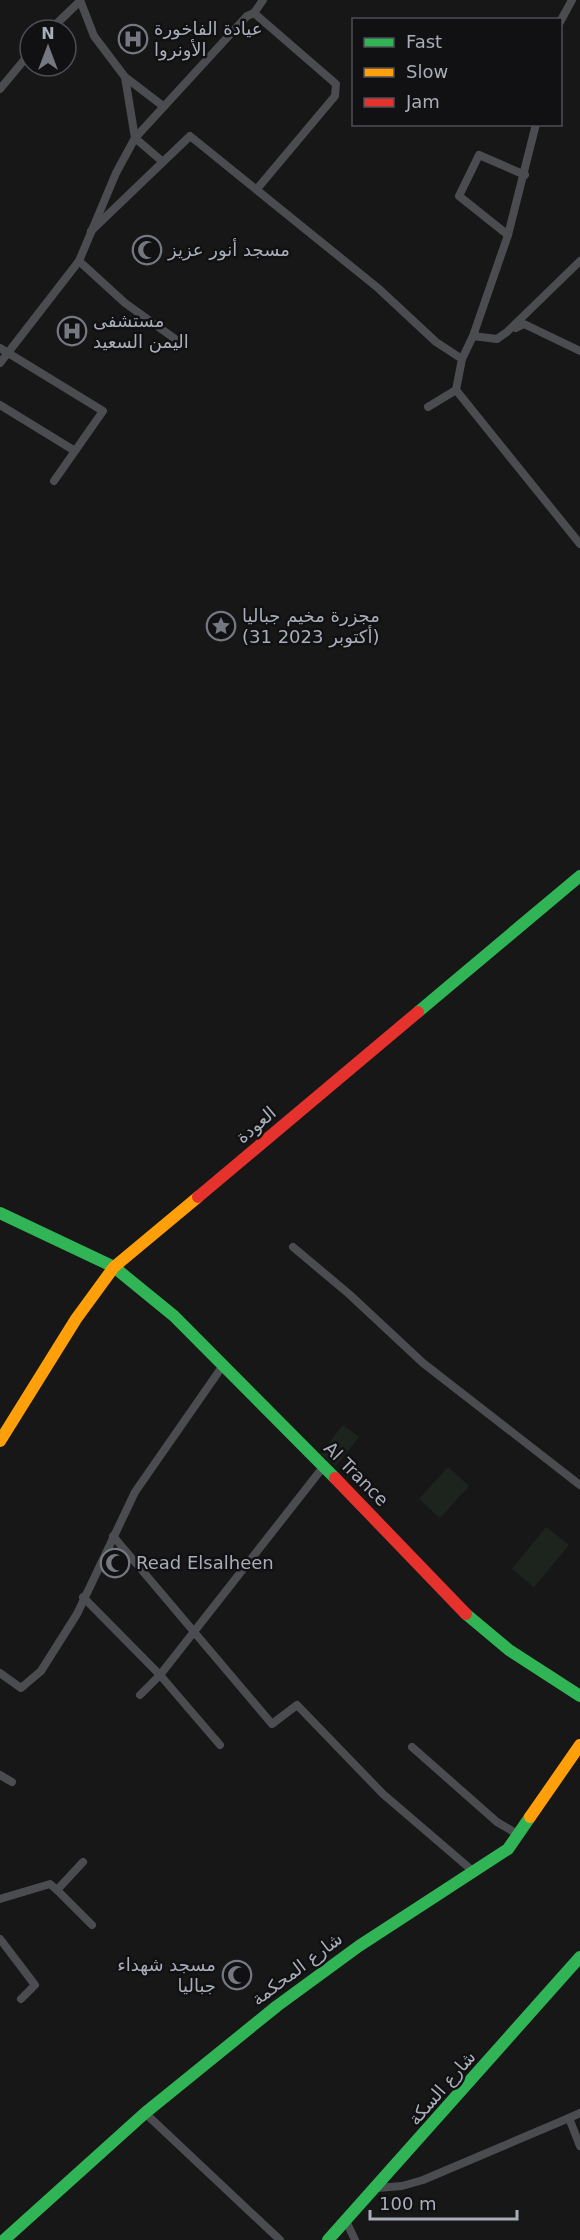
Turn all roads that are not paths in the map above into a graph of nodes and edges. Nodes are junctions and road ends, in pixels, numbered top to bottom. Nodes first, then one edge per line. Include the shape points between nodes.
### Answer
1 (263, 0) edge
2 (80, 1) edge
3 (569, 1) edge
4 (254, 13) junction
5 (62, 18) edge
6 (562, 19) edge
7 (18, 67) edge
8 (125, 77) junction
9 (0, 89) edge
10 (164, 106) junction
11 (536, 126) edge
12 (135, 138) junction
13 (163, 162) junction
14 (525, 175) junction
15 (257, 189) junction
16 (91, 231) junction
17 (508, 235) junction
18 (79, 261) junction
19 (580, 261) edge
20 (473, 336) junction
21 (497, 339) junction
22 (178, 341) dead end
23 (3, 351) edge
24 (580, 351) edge
25 (462, 359) junction
26 (0, 363) edge
27 (456, 390) junction
28 (0, 405) edge
29 (428, 407) dead end
30 (75, 451) junction
31 (54, 481) dead end
32 (580, 544) edge
33 (580, 876) edge
34 (0, 1213) edge
35 (293, 1247) dead end
36 (114, 1267) junction
37 (224, 1364) junction
38 (0, 1441) edge
39 (324, 1466) junction
40 (580, 1485) edge
41 (113, 1536) junction
42 (83, 1597) junction
43 (193, 1633) junction
44 (0, 1673) edge
45 (159, 1675) junction
46 (140, 1695) dead end
47 (580, 1696) edge
48 (220, 1745) dead end
49 (580, 1745) edge
50 (412, 1747) dead end
51 (0, 1775) edge
52 (12, 1782) dead end
53 (519, 1835) junction
54 (83, 1862) dead end
55 (474, 1872) junction
56 (57, 1890) junction
57 (0, 1899) edge
58 (92, 1925) dead end
59 (0, 1939) edge
60 (580, 1957) edge
61 (21, 1999) dead end
62 (145, 2113) junction
63 (580, 2113) edge
64 (569, 2118) junction
65 (580, 2146) edge
66 (377, 2188) junction
67 (346, 2221) junction
68 (4, 2240) edge
69 (280, 2240) edge
70 (328, 2240) edge
71 (355, 2240) edge

1 - 4 street
2 - 5 street
2 - 8 street via 94,36
3 - 6 street
4 - 10 street
4 - 15 street via 336,84 335,96
7 - 9 street
8 - 10 street
8 - 12 street
10 - 12 street
11 - 14 street
12 - 13 street
12 - 16 street
13 - 15 street via 190,136
13 - 16 street
14 - 17 street
14 - 17 street via 479,155 459,196
15 - 25 street via 378,288 436,342
16 - 18 street
17 - 20 street
18 - 22 street via 125,303
18 - 23 street
19 - 21 street
20 - 21 street
20 - 25 street
21 - 24 street via 524,324
23 - 26 street
23 - 30 street via 103,411
25 - 27 street
27 - 29 street
27 - 32 street
28 - 30 street
30 - 31 street
33 - 36 street, العودة
34 - 36 street, Al Trance
35 - 40 street via 423,1363
36 - 37 street, Al Trance
36 - 38 street, العودة via 76,1319
37 - 39 street, Al Trance
37 - 41 street via 135,1492
39 - 43 street
39 - 47 street, Al Trance via 479,1628
41 - 42 street
41 - 43 street
42 - 44 street via 77,1614 41,1671 21,1688
42 - 45 street
43 - 45 street
43 - 55 street via 272,1724 297,1705 383,1794
45 - 46 street
45 - 48 street
49 - 53 street, شارع المحكمة
50 - 53 street via 497,1821
51 - 52 street
53 - 55 street, شارع المحكمة via 508,1849
54 - 56 street
55 - 62 street, شارع المحكمة via 359,1946 277,2006
56 - 57 street via 51,1884
56 - 58 street
59 - 61 street via 35,1985
60 - 66 street, شارع السكة
62 - 68 street, شارع المحكمة
62 - 69 street
63 - 64 street
64 - 65 street
64 - 66 street via 423,2180
66 - 67 street, شارع السكة
67 - 70 street, شارع السكة
67 - 71 street

